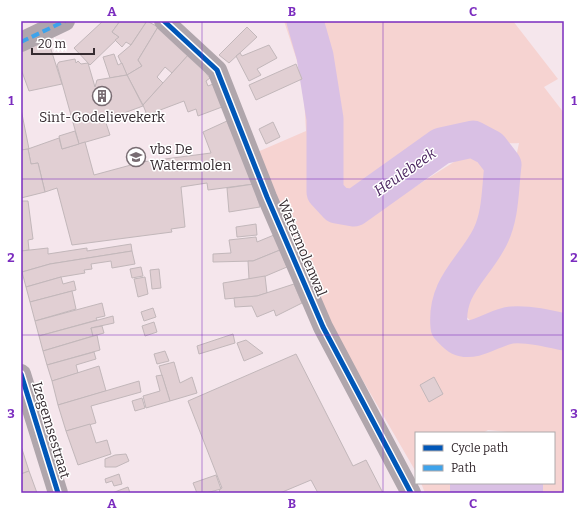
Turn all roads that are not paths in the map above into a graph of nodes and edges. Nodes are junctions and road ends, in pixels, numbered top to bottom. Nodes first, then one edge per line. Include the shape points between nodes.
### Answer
1 (65, 21) edge
2 (164, 21) edge
3 (21, 42) edge
4 (21, 374) edge
5 (58, 493) edge
6 (411, 493) edge

1 - 3 street
2 - 6 street, Watermolenwal via 217,70 267,197 323,327
4 - 5 street, Izegemsestraat

